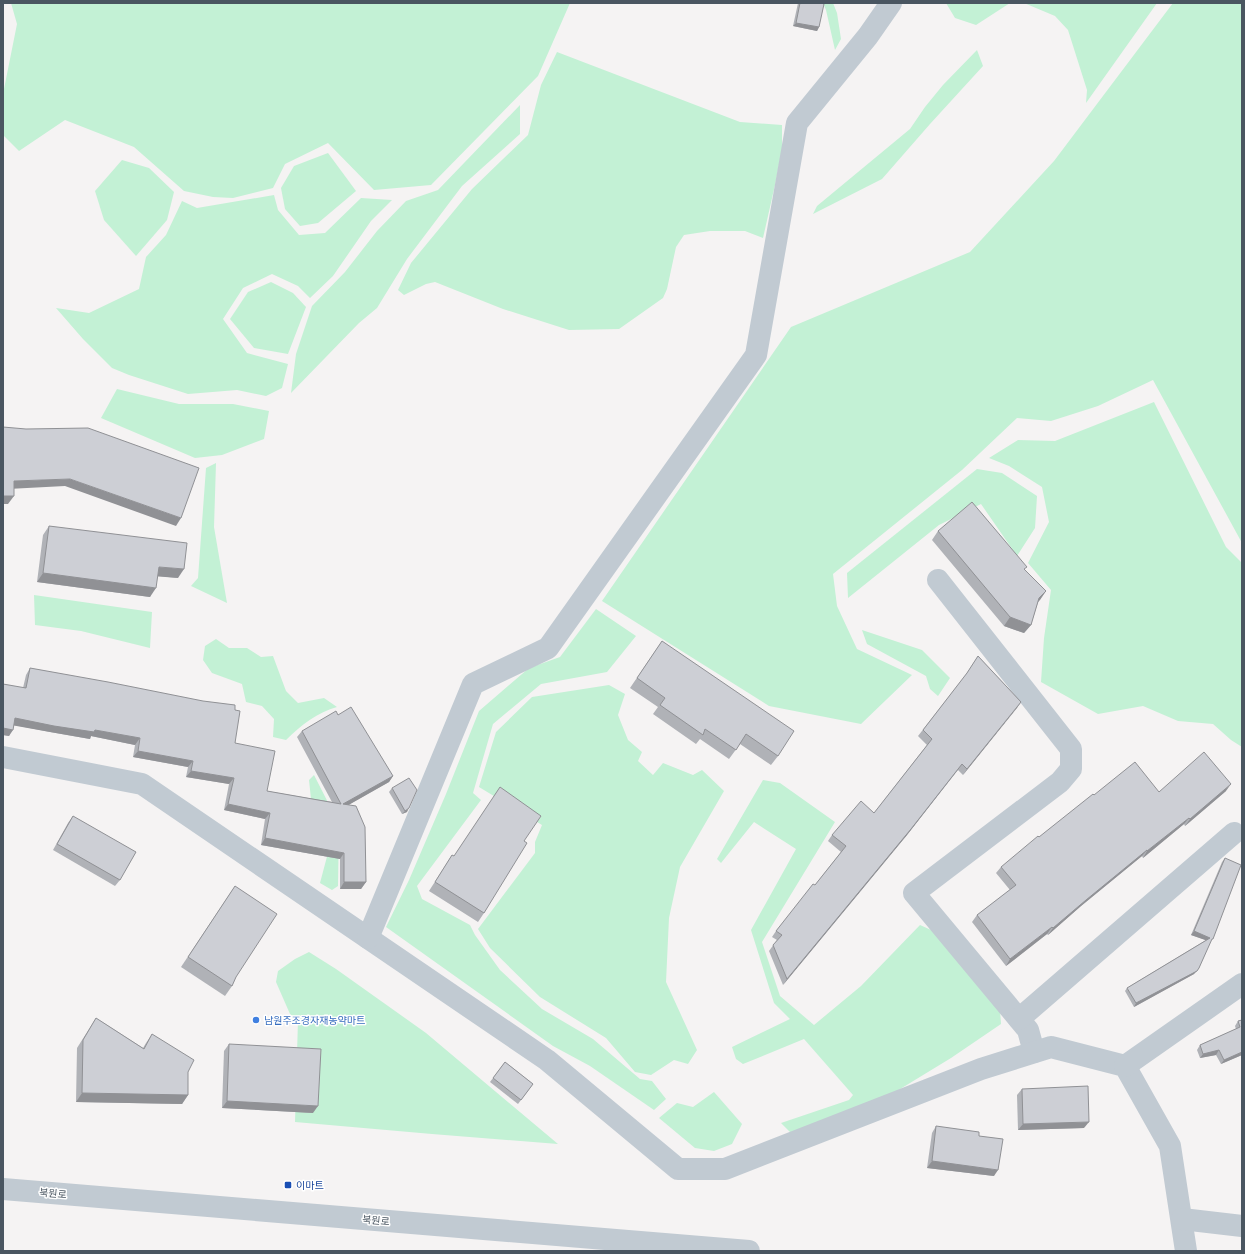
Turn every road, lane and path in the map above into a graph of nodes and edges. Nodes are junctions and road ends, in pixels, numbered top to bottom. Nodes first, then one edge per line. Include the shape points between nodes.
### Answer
1 (891, 3) edge
2 (938, 580) dead end
3 (3, 757) edge
4 (1234, 833) dead end
5 (368, 938) junction
6 (1242, 984) edge
7 (1019, 1019) junction
8 (1034, 1052) junction
9 (1125, 1066) junction
10 (3, 1189) edge
11 (1182, 1219) junction
12 (1242, 1226) edge
13 (749, 1251) edge
14 (1186, 1251) edge

1 - 5 street via 868,36 797,123 756,355 548,648 473,684
2 - 7 street via 1071,749 1071,769 1060,782 914,893
3 - 5 street via 142,784
4 - 7 street
5 - 8 street via 547,1060 678,1169 725,1169 981,1069
6 - 9 street
7 - 8 street via 1028,1030
8 - 9 street via 1050,1047
9 - 11 street via 1170,1146
10 - 13 street, 북원로
11 - 12 street
11 - 14 street

